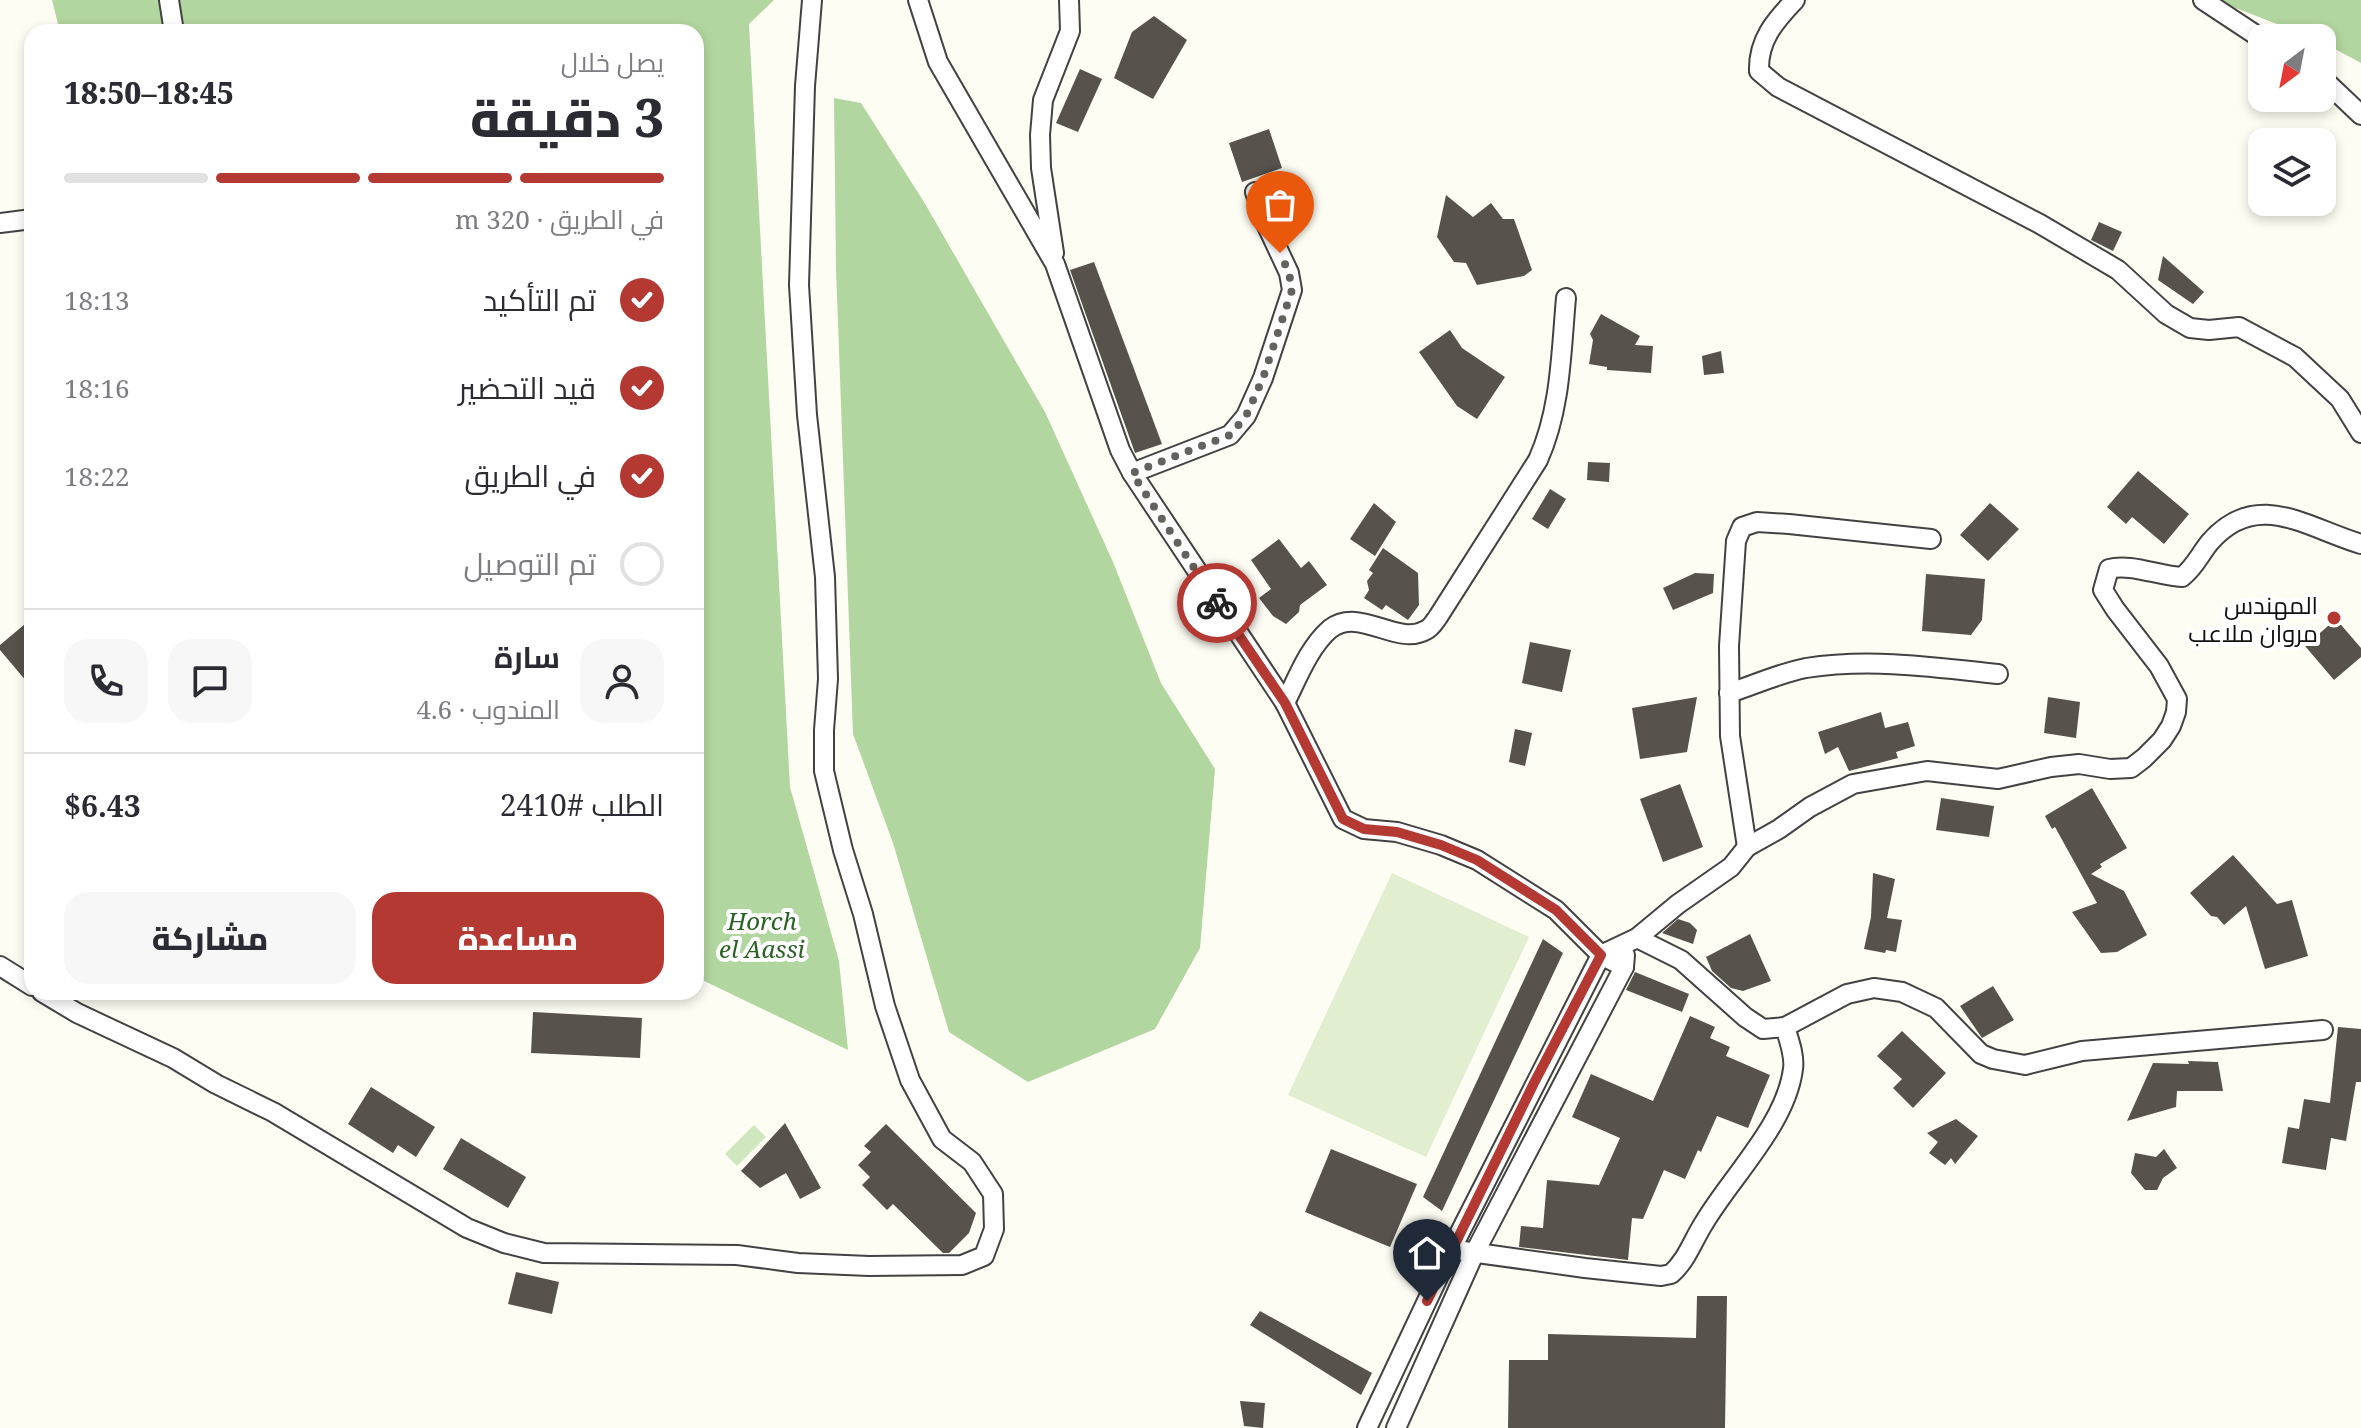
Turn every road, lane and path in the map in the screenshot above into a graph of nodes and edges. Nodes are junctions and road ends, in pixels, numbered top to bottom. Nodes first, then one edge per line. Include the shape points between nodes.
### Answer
1 (169, 0) edge
2 (812, 0) edge
3 (918, 0) edge
4 (1069, 0) edge
5 (1795, 0) edge
6 (2203, 0) edge
7 (173, 24) edge
8 (2248, 30) edge
9 (2336, 91) edge
10 (2361, 115) edge
11 (1255, 192) dead end
12 (24, 220) edge
13 (0, 223) edge
14 (1055, 264) junction
15 (1566, 298) dead end
16 (2361, 433) edge
17 (1132, 473) junction
18 (1931, 539) dead end
19 (2361, 544) edge
20 (1998, 674) dead end
21 (1729, 693) junction
22 (1285, 703) junction
23 (1747, 847) junction
24 (1632, 941) junction
25 (1601, 955) junction
26 (0, 966) edge
27 (1624, 967) junction
28 (24, 981) edge
29 (55, 1000) edge
30 (1785, 1027) junction
31 (2323, 1030) dead end
32 (1534, 1083) junction
33 (1557, 1093) junction
34 (1452, 1248) junction
35 (1474, 1254) junction
36 (1367, 1428) edge
37 (1396, 1428) edge

1 - 7 street
2 - 29 street via 799,285 825,577 824,771 885,1006 910,1080 942,1139 972,1162 993,1194 994,1229 984,1256 962,1265 869,1266 737,1255 544,1253 504,1243 467,1228 173,1058
3 - 14 street via 938,62
4 - 14 street via 1070,31 1043,100 1040,135
5 - 16 street via 1764,37 1758,55 1759,71 1778,87 2040,224 2118,270 2166,314 2190,328 2239,327 2295,357 2340,399
6 - 8 street
9 - 10 street
11 - 17 street via 1292,290 1263,378 1246,416 1230,435
12 - 13 street
14 - 17 street
15 - 22 street via 1549,435 1438,617 1427,630 1411,635 1355,622 1332,627 1314,647
17 - 22 street
18 - 21 street via 1789,524 1757,522 1742,527 1733,578
19 - 23 street via 2269,513 2230,526 2182,577 2109,569 2103,590 2177,699 2162,740 2131,768 2079,764 1998,779 1927,771 1882,778 1853,784
20 - 21 street via 1912,664 1845,664 1802,669
21 - 23 street
22 - 25 street via 1343,819 1477,860 1556,910
23 - 24 street via 1731,867
24 - 25 street
24 - 27 street
24 - 30 street via 1681,960 1763,1029
25 - 27 street
25 - 32 street
26 - 28 street
27 - 33 street
30 - 31 street via 1847,994 1874,988 1902,992 1936,1008 1981,1054 2025,1065 2082,1051
30 - 35 street via 1794,1066 1774,1121 1671,1274
32 - 33 street
32 - 34 street
33 - 35 street
34 - 35 street
34 - 36 street
35 - 37 street

